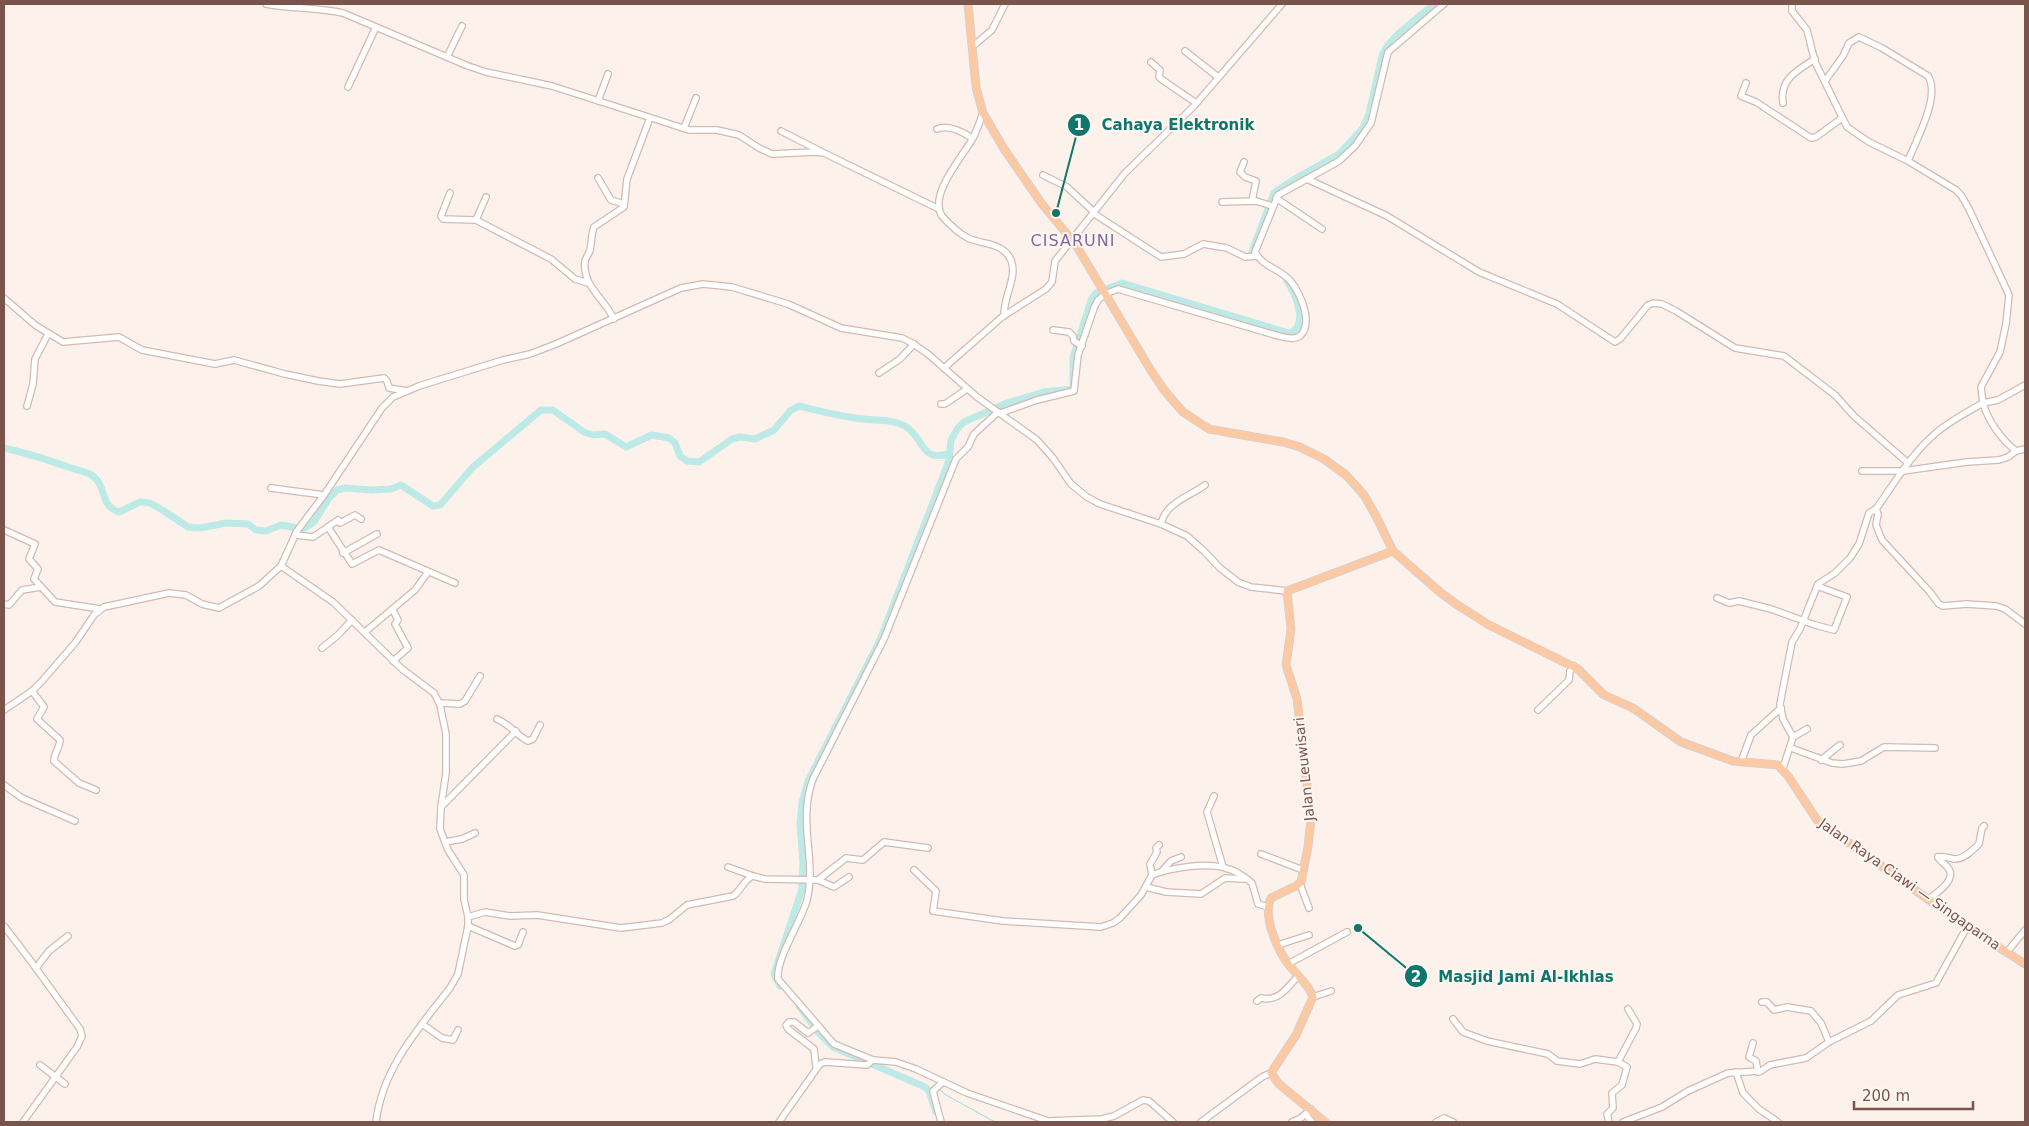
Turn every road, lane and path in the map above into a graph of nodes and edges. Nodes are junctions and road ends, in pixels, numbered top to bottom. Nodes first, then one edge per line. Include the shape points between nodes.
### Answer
1 (266, 4) edge
2 (968, 4) edge
3 (1005, 4) edge
4 (1282, 4) edge
5 (1444, 4) edge
6 (1792, 4) edge
7 (313, 6) edge
8 (462, 26) dead end
9 (376, 27) junction
10 (973, 46) junction
11 (1185, 51) dead end
12 (447, 57) junction
13 (1815, 59) junction
14 (1151, 62) dead end
15 (608, 74) dead end
16 (1218, 77) junction
17 (1825, 81) junction
18 (1746, 82) dead end
19 (348, 87) dead end
20 (696, 98) dead end
21 (598, 101) junction
22 (1196, 103) junction
23 (1783, 103) dead end
24 (983, 113) junction
25 (650, 118) junction
26 (1842, 118) junction
27 (684, 128) junction
28 (937, 130) dead end
29 (781, 131) dead end
30 (972, 138) junction
31 (824, 153) junction
32 (1908, 161) junction
33 (1244, 162) dead end
34 (1043, 175) dead end
35 (598, 178) dead end
36 (1307, 179) junction
37 (450, 193) dead end
38 (486, 197) dead end
39 (1276, 198) junction
40 (1252, 201) junction
41 (1222, 202) dead end
42 (624, 204) junction
43 (1269, 205) junction
44 (939, 209) junction
45 (1093, 213) junction
46 (476, 220) junction
47 (1322, 229) dead end
48 (1072, 239) junction
49 (1254, 256) junction
50 (588, 283) junction
51 (1103, 291) junction
52 (4, 298) edge
53 (1004, 316) junction
54 (614, 319) junction
55 (1054, 330) dead end
56 (48, 334) junction
57 (914, 344) junction
58 (1078, 344) junction
59 (944, 368) junction
60 (879, 373) dead end
61 (2025, 385) edge
62 (967, 389) junction
63 (408, 391) junction
64 (1983, 403) junction
65 (941, 404) dead end
66 (27, 406) dead end
67 (997, 411) junction
68 (2025, 449) edge
69 (2016, 451) junction
70 (1908, 463) junction
71 (1862, 471) dead end
72 (1903, 471) junction
73 (1205, 486) dead end
74 (271, 488) dead end
75 (324, 495) junction
76 (1876, 509) junction
77 (361, 519) dead end
78 (1161, 524) junction
79 (328, 527) junction
80 (4, 530) edge
81 (296, 533) junction
82 (377, 534) dead end
83 (1393, 551) junction
84 (343, 553) junction
85 (281, 566) junction
86 (428, 572) junction
87 (455, 583) dead end
88 (1817, 586) junction
89 (41, 587) junction
90 (1287, 591) junction
91 (1717, 598) dead end
92 (4, 604) edge
93 (100, 609) junction
94 (392, 610) junction
95 (352, 620) junction
96 (1803, 620) junction
97 (2025, 624) edge
98 (364, 632) junction
99 (322, 648) dead end
100 (393, 661) junction
101 (1574, 666) junction
102 (480, 676) dead end
103 (32, 691) junction
104 (440, 703) junction
105 (1781, 708) junction
106 (4, 710) edge
107 (1538, 710) dead end
108 (497, 720) dead end
109 (540, 725) dead end
110 (1807, 730) dead end
111 (516, 731) junction
112 (1793, 737) junction
113 (1840, 745) dead end
114 (1791, 748) junction
115 (1934, 748) dead end
116 (1821, 760) junction
117 (1741, 762) junction
118 (1782, 768) junction
119 (4, 785) edge
120 (96, 790) dead end
121 (1214, 796) dead end
122 (441, 807) junction
123 (75, 821) dead end
124 (1984, 826) dead end
125 (475, 833) dead end
126 (445, 842) junction
127 (1159, 844) dead end
128 (928, 848) dead end
129 (1261, 854) dead end
130 (1181, 857) dead end
131 (728, 867) dead end
132 (1223, 867) junction
133 (914, 870) dead end
134 (1303, 870) junction
135 (1161, 872) junction
136 (1152, 875) junction
137 (753, 876) junction
138 (849, 877) dead end
139 (1245, 879) junction
140 (805, 880) junction
141 (818, 880) junction
142 (1300, 884) junction
143 (1146, 887) junction
144 (1929, 898) junction
145 (1268, 907) junction
146 (1309, 908) dead end
147 (468, 916) junction
148 (4, 926) edge
149 (468, 926) junction
150 (1967, 926) junction
151 (2025, 930) edge
152 (523, 932) dead end
153 (1348, 932) dead end
154 (1309, 935) dead end
155 (68, 936) dead end
156 (1278, 945) junction
157 (2007, 952) junction
158 (1288, 964) junction
159 (2025, 964) edge
160 (36, 968) junction
161 (1298, 976) junction
162 (1331, 991) dead end
163 (1313, 997) junction
164 (1257, 1001) dead end
165 (1762, 1002) dead end
166 (1628, 1009) dead end
167 (1453, 1019) dead end
168 (422, 1024) junction
169 (816, 1027) junction
170 (458, 1030) dead end
171 (1829, 1042) junction
172 (1753, 1044) dead end
173 (871, 1062) junction
174 (1618, 1062) junction
175 (40, 1065) dead end
176 (816, 1067) junction
177 (1736, 1072) junction
178 (1758, 1072) junction
179 (1271, 1073) junction
180 (55, 1078) junction
181 (943, 1082) junction
182 (65, 1084) dead end
183 (1308, 1112) junction
184 (1112, 1120) edge
185 (23, 1122) edge
186 (376, 1122) edge
187 (780, 1122) edge
188 (941, 1122) edge
189 (1173, 1122) edge
190 (1201, 1122) edge
191 (1292, 1122) edge
192 (1312, 1122) edge
193 (1325, 1122) edge
194 (1436, 1122) edge
195 (1453, 1122) edge
196 (1609, 1122) edge
197 (1623, 1122) edge
198 (1778, 1122) edge

1 - 7 street
2 - 10 main road
3 - 10 street via 992,30
4 - 16 street
5 - 36 street via 1388,52 1370,123 1361,138 1339,161
6 - 13 street via 1792,11 1807,30
7 - 9 street via 343,13
8 - 12 street
9 - 12 street
9 - 19 street
10 - 24 main road via 976,87
11 - 16 street
12 - 21 street via 486,72 552,86
13 - 17 street
13 - 23 street via 1789,78
14 - 22 street via 1160,70 1161,79
15 - 21 street
16 - 22 street
17 - 26 street
17 - 32 street via 1849,43 1859,37 1928,76 1932,100
18 - 26 street via 1742,96 1810,138
20 - 27 street
21 - 25 street
22 - 45 street via 1125,173
24 - 30 street
24 - 48 main road via 1042,204
25 - 27 street
25 - 42 street via 627,179
26 - 32 street via 1850,130
27 - 31 street via 739,135 772,154
28 - 30 street via 956,129
29 - 31 street
30 - 44 street via 940,193
31 - 44 street
32 - 64 street via 1962,195 2008,295 2000,352 1981,387
33 - 40 street via 1240,172 1245,178 1256,181
34 - 45 street via 1067,187
35 - 42 street via 611,200
36 - 39 street
36 - 70 street via 1387,216 1479,272 1557,304 1615,342 1654,302 1676,311 1735,348 1784,356 1835,395
37 - 46 street via 442,218
38 - 46 street
39 - 43 street
39 - 47 street
40 - 41 street
40 - 43 street
42 - 50 street via 622,210 599,222 592,231 585,262
43 - 49 street
44 - 53 street via 954,228 968,238 998,246 1010,258 1013,267
45 - 48 street
45 - 49 street via 1161,257 1184,254 1203,244
46 - 50 street via 548,257 575,279
48 - 51 main road
48 - 53 street via 1056,261 1052,282
49 - 51 street via 1286,276 1300,296 1306,323 1296,338 1257,330 1122,288
50 - 54 street via 608,306
51 - 58 street
51 - 83 main road via 1150,369 1183,412 1209,429 1278,440 1324,459 1346,475 1364,495
52 - 56 street
53 - 59 street
54 - 57 street via 681,288 713,284 788,304 841,328 896,337
54 - 63 street via 530,354
55 - 58 street via 1069,332
56 - 63 street via 67,343 123,338 142,350 215,364 234,360 331,383 384,378 388,381 388,388
56 - 66 street via 36,357
57 - 59 street
57 - 60 street via 900,359
58 - 67 street via 1074,391
59 - 62 street
61 - 64 street via 1998,400
62 - 65 street
62 - 67 street
63 - 75 street via 385,404
64 - 69 street via 1992,422
64 - 70 street via 1935,433
67 - 78 street via 1036,440 1082,493 1100,504
67 - 140 street via 974,434 968,447 956,459 884,639 809,790 805,814
68 - 69 street
69 - 72 street via 1999,460
70 - 72 street
71 - 72 street
72 - 76 street
73 - 78 street via 1173,504
74 - 75 street
75 - 81 street
76 - 88 street via 1868,515 1859,544 1850,558
76 - 97 street via 1876,525 1882,540 1938,604 1996,606
77 - 79 street via 355,515 340,523 335,520
78 - 90 street via 1197,544 1238,582 1251,587
79 - 81 street via 313,537
79 - 84 street
80 - 89 street via 35,544 29,559 38,569 34,579
81 - 85 street
82 - 84 street
83 - 90 main road
83 - 101 main road via 1456,604 1489,625
84 - 86 street via 353,564 375,551 381,551
85 - 93 street via 258,586 223,607 208,606 186,595 169,593
85 - 95 street via 324,594
86 - 87 street
86 - 94 street via 415,590
88 - 96 street
88 - 96 street via 1847,597 1836,628 1831,630
89 - 92 street via 22,590 9,605
89 - 93 street via 56,602
90 - 134 main road, Jalan Leuwisari via 1292,629 1287,671 1297,700 1311,819
91 - 96 street via 1729,603 1739,601 1756,605
93 - 103 street
94 - 98 street
94 - 100 street via 398,620 395,624 397,629 408,648
95 - 98 street
95 - 99 street
96 - 105 street via 1792,642
98 - 100 street
100 - 104 street via 434,693
101 - 107 street via 1569,680
101 - 117 main road via 1604,695 1633,708 1681,742
102 - 104 street via 465,701 460,704
103 - 106 street
103 - 120 street via 44,707 37,719 60,740 54,761 79,783
104 - 122 street via 446,758
105 - 112 street
105 - 117 street via 1751,736
108 - 111 street
109 - 111 street via 531,741
110 - 112 street
111 - 122 street
112 - 114 street
113 - 116 street
114 - 116 street
114 - 118 street
115 - 116 street via 1884,747 1856,764
117 - 118 main road via 1773,764
118 - 144 main road, Jalan Raya Ciawi — Singaparna via 1817,820
119 - 123 street via 22,798
121 - 132 street via 1208,812
122 - 126 street via 440,829
124 - 144 street via 1979,844 1963,857 1938,857 1950,870 1950,875 1947,883
125 - 126 street
126 - 147 street via 464,876
127 - 136 street via 1150,864
128 - 141 street via 884,842 864,860 846,858
129 - 134 street
130 - 135 street via 1171,861
131 - 137 street
132 - 135 street via 1174,868
132 - 139 street
133 - 143 street via 936,891 933,911 1012,922 1101,927 1120,918
134 - 142 main road, Jalan Leuwisari
135 - 136 street
136 - 143 street
137 - 140 street
137 - 147 street via 733,896 687,905 666,922 638,927 613,928 537,915 510,916 485,912
138 - 141 street via 834,887
139 - 143 street via 1225,878 1201,894
139 - 145 street via 1253,885 1258,904
140 - 141 street
140 - 169 street via 805,904 778,975 780,982
142 - 145 main road via 1273,896
142 - 146 street
144 - 150 main road, Jalan Raya Ciawi — Singaparna
145 - 156 main road
147 - 149 street
148 - 160 street
149 - 152 street via 515,946
149 - 168 street via 455,982
150 - 157 main road, Jalan Raya Ciawi — Singaparna
150 - 171 street via 1936,983 1898,995 1870,1021
151 - 157 street
153 - 158 street
154 - 156 street
155 - 160 street via 54,946
156 - 158 main road
157 - 159 main road, Jalan Raya Ciawi — Singaparna
158 - 161 main road
160 - 180 street via 81,1032 77,1047
161 - 163 main road
161 - 164 street via 1279,996
162 - 163 street
163 - 179 main road via 1296,1035
165 - 171 street via 1767,1002 1774,1010 1787,1007 1811,1011 1821,1023
166 - 174 street via 1636,1028
167 - 174 street via 1463,1032 1548,1054 1557,1061 1579,1064 1595,1059
168 - 170 street via 446,1040 454,1040
168 - 186 street via 396,1061 383,1092
169 - 173 street via 837,1046
169 - 176 street via 806,1032 791,1022 786,1025 814,1049
171 - 178 street via 1801,1060 1770,1065
172 - 178 street via 1749,1056 1756,1061
173 - 176 street via 825,1062
173 - 181 street via 896,1062
174 - 196 street via 1627,1067 1622,1085 1612,1094 1613,1109 1607,1114
175 - 180 street
176 - 187 street
177 - 178 street
177 - 197 street via 1719,1076 1662,1108
177 - 198 street via 1744,1093
179 - 183 main road
179 - 190 street
180 - 182 street
180 - 185 street
181 - 184 street via 1048,1121
181 - 188 street via 933,1091
183 - 191 street
183 - 192 street
183 - 193 main road
184 - 189 street via 1145,1100
194 - 195 street via 1444,1118

